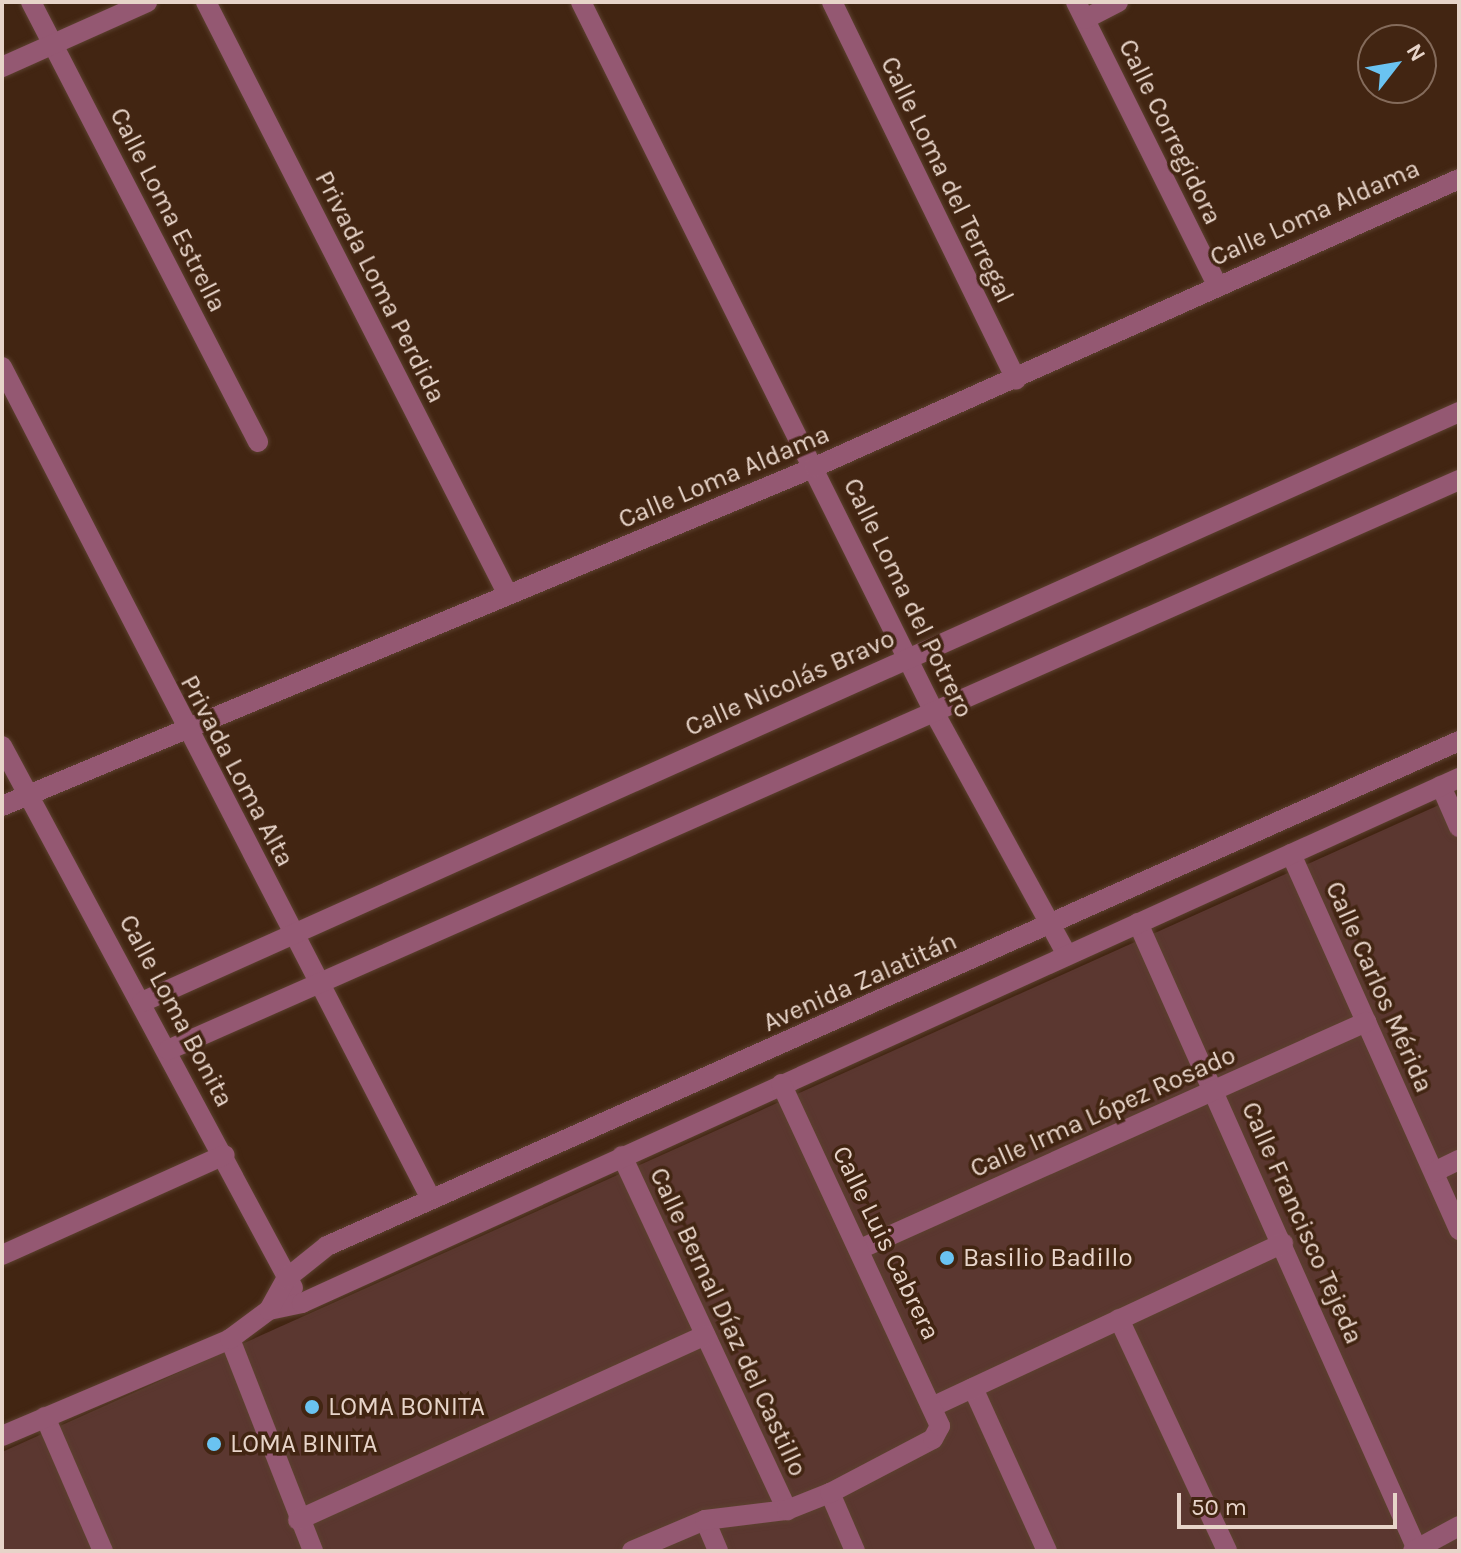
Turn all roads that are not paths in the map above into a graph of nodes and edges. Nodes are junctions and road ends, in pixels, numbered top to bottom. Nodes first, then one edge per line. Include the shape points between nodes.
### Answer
1 (31, 2) edge
2 (147, 2) edge
3 (206, 2) edge
4 (581, 2) edge
5 (832, 2) edge
6 (1118, 2) edge
7 (1080, 10) edge
8 (53, 43) junction
9 (2, 67) edge
10 (1459, 179) edge
11 (1217, 285) junction
12 (2, 367) edge
13 (1016, 380) junction
14 (1459, 412) edge
15 (258, 442) dead end
16 (815, 467) junction
17 (1459, 480) edge
18 (508, 595) junction
19 (908, 659) junction
20 (934, 712) junction
21 (186, 732) junction
22 (1459, 741) edge
23 (2, 746) edge
24 (1450, 782) edge
25 (29, 795) junction
26 (2, 806) edge
27 (1459, 827) edge
28 (1291, 854) junction
29 (1138, 923) junction
30 (1052, 926) junction
31 (294, 934) junction
32 (1067, 955) junction
33 (320, 983) junction
34 (142, 1002) junction
35 (1366, 1022) junction
36 (168, 1050) junction
37 (781, 1084) junction
38 (1215, 1090) junction
39 (225, 1155) junction
40 (622, 1156) junction
41 (1459, 1160) edge
42 (1434, 1172) junction
43 (430, 1197) junction
44 (1459, 1230) edge
45 (1283, 1243) junction
46 (860, 1249) junction
47 (2, 1255) edge
48 (287, 1278) junction
49 (302, 1303) junction
50 (269, 1310) junction
51 (1119, 1319) junction
52 (705, 1335) junction
53 (230, 1339) junction
54 (973, 1388) junction
55 (938, 1415) junction
56 (45, 1417) junction
57 (2, 1436) edge
58 (830, 1493) junction
59 (787, 1510) junction
60 (298, 1520) junction
61 (705, 1520) junction
62 (1459, 1526) edge
63 (1414, 1549) edge
64 (103, 1551) edge
65 (313, 1551) edge
66 (632, 1551) edge
67 (718, 1551) edge
68 (855, 1551) edge
69 (1047, 1551) edge
70 (1227, 1551) edge

1 - 8 street, Calle Loma Estrella
2 - 8 street
3 - 18 street, Privada Loma Perdida
4 - 16 street, Calle Loma del Potrero
5 - 13 street, Calle Loma del Terregal
6 - 7 street
7 - 11 street, Calle Corregidora
8 - 9 street
8 - 15 street, Calle Loma Estrella
10 - 11 street, Calle Loma Aldama
11 - 13 street, Calle Loma Aldama
12 - 21 street, Privada Loma Alta
13 - 16 street, Calle Loma Aldama
14 - 19 street, Calle Nicolás Bravo
16 - 18 street, Calle Loma Aldama
16 - 19 street, Calle Loma del Potrero
17 - 20 street
18 - 21 street, Calle Loma Aldama
19 - 20 street, Calle Loma del Potrero
19 - 31 street, Calle Nicolás Bravo
20 - 30 street, Calle Loma del Potrero
20 - 33 street
21 - 25 street, Calle Loma Aldama
21 - 31 street, Privada Loma Alta
22 - 30 street, Avenida Zalatitán
23 - 25 street, Calle Loma Bonita
24 - 27 street
24 - 28 street
25 - 26 street, Calle Loma Aldama
25 - 34 street, Calle Loma Bonita
28 - 29 street
28 - 35 street, Calle Carlos Mérida
29 - 32 street
29 - 38 street, Calle Francisco Tejeda
30 - 32 street, Calle Loma del Potrero
30 - 43 street, Avenida Zalatitán
31 - 33 street, Privada Loma Alta
31 - 34 street, Calle Nicolás Bravo
32 - 37 street
33 - 36 street
33 - 43 street, Privada Loma Alta
34 - 36 street, Calle Loma Bonita
35 - 38 street, Calle Irma López Rosado
35 - 42 street, Calle Carlos Mérida
36 - 39 street, Calle Loma Bonita
37 - 40 street
37 - 46 street, Calle Luis Cabrera
38 - 45 street, Calle Francisco Tejeda
38 - 46 street, Calle Irma López Rosado
39 - 47 street
39 - 48 street, Calle Loma Bonita
40 - 49 street
40 - 52 street, Calle Bernal Díaz del Castillo
41 - 42 street
42 - 44 street, Calle Carlos Mérida
43 - 48 street, Avenida Zalatitán via 327,1246
45 - 51 street
45 - 63 street, Calle Francisco Tejeda
46 - 55 street, Calle Luis Cabrera
48 - 49 street, Calle Loma Bonita
48 - 50 street
49 - 50 street
50 - 53 street
51 - 54 street
51 - 70 street
52 - 59 street, Calle Bernal Díaz del Castillo
52 - 60 street
53 - 56 street
53 - 60 street
54 - 55 street
54 - 69 street
55 - 58 street via 933,1439
56 - 57 street
56 - 64 street
58 - 59 street
58 - 68 street
59 - 61 street
60 - 65 street
61 - 66 street
61 - 67 street
62 - 63 street

